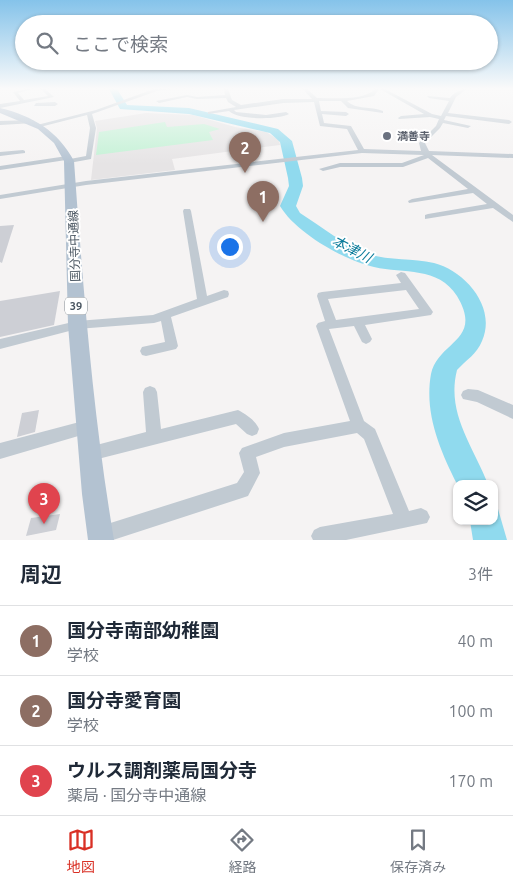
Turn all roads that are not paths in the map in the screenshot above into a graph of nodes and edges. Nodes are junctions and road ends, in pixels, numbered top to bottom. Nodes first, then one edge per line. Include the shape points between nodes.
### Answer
1 (16, 114) edge
2 (83, 114) edge
3 (89, 114) edge
4 (248, 114) edge
5 (285, 114) edge
6 (320, 114) edge
7 (444, 114) edge
8 (430, 115) joint
9 (401, 118) dead end
10 (442, 118) junction
11 (509, 122) dead end
12 (0, 124) edge
13 (36, 124) junction
14 (468, 126) dead end
15 (362, 151) junction
16 (23, 152) dead end
17 (0, 154) edge
18 (428, 155) junction
19 (513, 156) edge
20 (68, 159) junction
21 (0, 168) edge
22 (323, 169) dead end
23 (71, 186) junction
24 (474, 190) junction
25 (0, 197) edge
26 (412, 201) dead end
27 (494, 205) junction
28 (188, 211) dead end
29 (428, 217) dead end
30 (513, 220) edge
31 (224, 294) dead end
32 (203, 301) junction
33 (165, 315) junction
34 (358, 322) junction
35 (77, 325) junction
36 (332, 325) junction
37 (366, 339) dead end
38 (0, 344) edge
39 (146, 351) dead end
40 (150, 392) dead end
41 (468, 395) dead end
42 (513, 412) edge
43 (359, 426) junction
44 (87, 427) junction
45 (252, 429) dead end
46 (154, 438) junction
47 (0, 452) edge
48 (90, 453) junction
49 (320, 536) dead end
50 (101, 538) edge

1 - 13 main road, 国分寺中通線 / 39
2 - 13 street
3 - 20 street via 93,128 89,158
4 - 5 street via 266,117
6 - 15 street via 322,125 349,127
7 - 10 street
8 - 9 street
8 - 10 street
10 - 11 street
10 - 14 street
10 - 18 street via 422,143
12 - 13 street
13 - 20 main road, 国分寺中通線 / 39 via 57,140
15 - 18 street
15 - 23 street
16 - 17 street
18 - 19 street
18 - 22 street via 403,166 340,165
18 - 24 street
20 - 21 street
20 - 23 main road, 国分寺中通線 / 39
23 - 25 street
23 - 35 main road, 国分寺中通線 / 39
24 - 26 street
24 - 27 street
27 - 29 street
27 - 30 street
28 - 32 street
31 - 32 street
32 - 33 street
33 - 35 street via 154,319
33 - 39 street via 172,346
34 - 36 street
34 - 36 street via 427,312 405,280 322,296
34 - 37 street
35 - 38 street
35 - 44 main road, 国分寺中通線 / 39
36 - 43 street via 322,326
40 - 46 street
41 - 42 street via 478,396
43 - 49 street via 370,434 412,518
43 - 50 street via 284,440 247,453 252,473 242,490
44 - 47 street
44 - 48 main road, 国分寺中通線 / 39
45 - 46 street via 238,417
46 - 48 street
48 - 50 main road, 国分寺中通線 / 39

